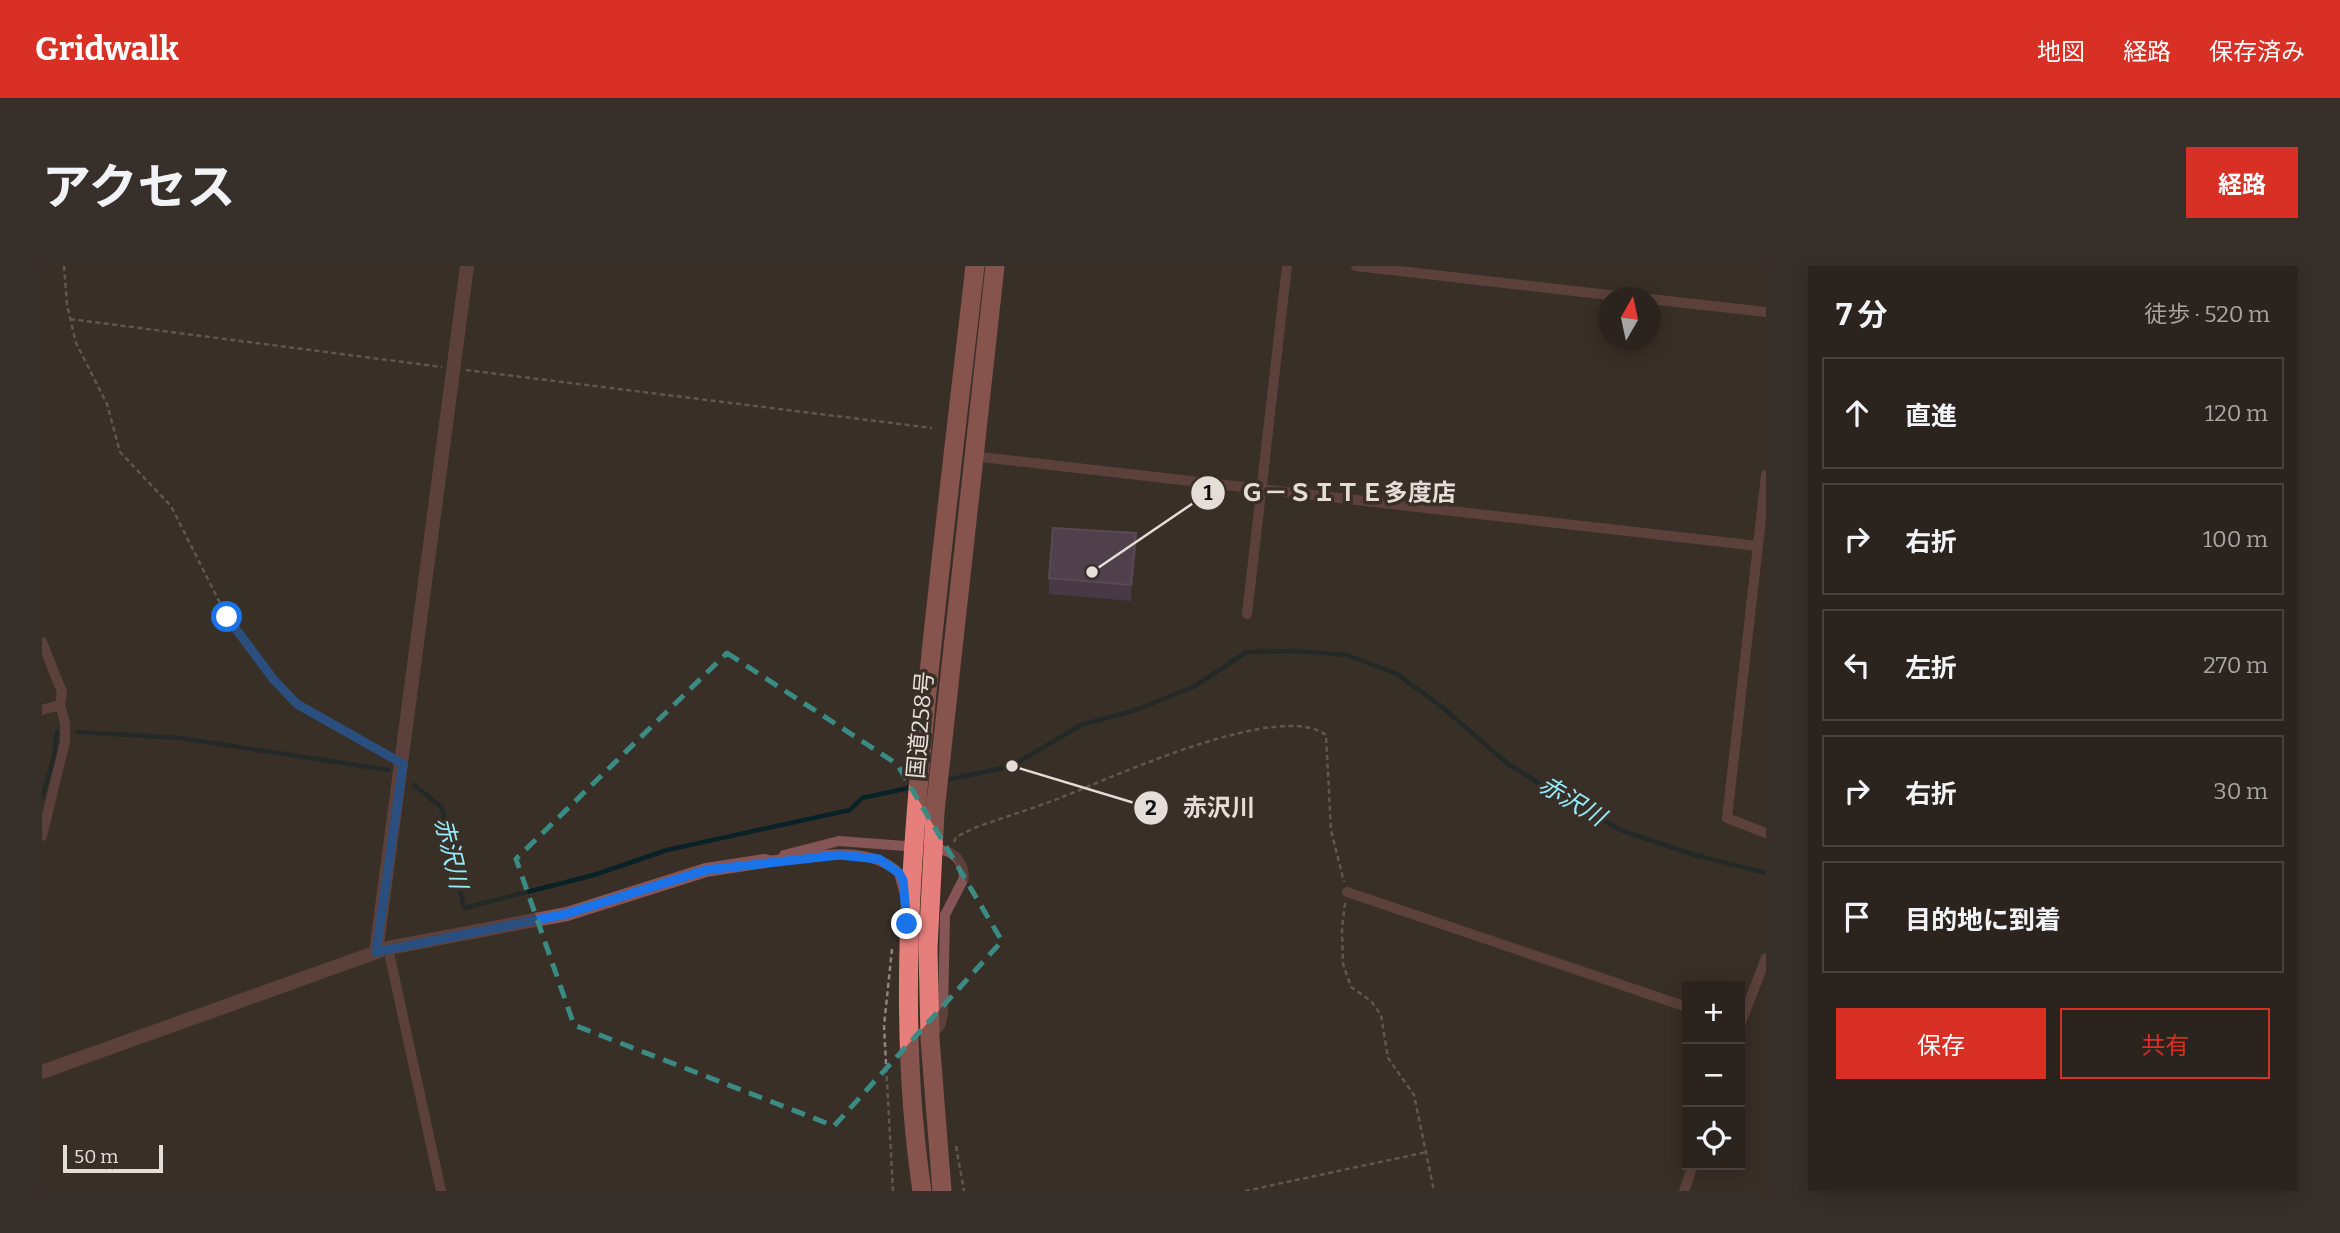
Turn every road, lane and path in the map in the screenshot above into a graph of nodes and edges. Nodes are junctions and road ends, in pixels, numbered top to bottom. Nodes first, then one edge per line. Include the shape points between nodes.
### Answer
1 (64, 266) edge
2 (467, 266) edge
3 (975, 266) edge
4 (995, 266) edge
5 (1287, 266) edge
6 (1356, 266) edge
7 (1598, 294) edge
8 (1661, 300) edge
9 (1766, 312) edge
10 (70, 319) junction
11 (454, 369) junction
12 (932, 428) dead end
13 (963, 454) junction
14 (1766, 475) edge
15 (1261, 490) junction
16 (1758, 546) junction
17 (1247, 614) dead end
18 (42, 642) edge
19 (60, 705) junction
20 (42, 710) edge
21 (403, 764) junction
22 (1766, 832) edge
23 (42, 836) edge
24 (905, 846) dead end
25 (939, 849) dead end
26 (951, 852) junction
27 (765, 861) junction
28 (1347, 892) junction
29 (901, 941) junction
30 (382, 950) junction
31 (1766, 958) edge
32 (1682, 1005) edge
33 (1745, 1012) edge
34 (930, 1039) junction
35 (42, 1072) edge
36 (1427, 1152) junction
37 (1691, 1170) edge
38 (441, 1191) edge
39 (893, 1191) edge
40 (922, 1191) edge
41 (942, 1191) edge
42 (1245, 1191) edge
43 (1434, 1191) edge
44 (1684, 1191) edge

1 - 10 path
2 - 11 street
3 - 13 highway, 国道258号
4 - 13 highway, 国道258号
5 - 15 street
6 - 7 street
8 - 9 street
10 - 11 path
10 - 21 path via 83,359 107,404 124,458 171,506 210,588 242,638 297,704
11 - 12 path
11 - 21 street
13 - 15 street
13 - 29 highway, 国道258号
13 - 34 highway, 国道258号 via 935,812 928,948
14 - 16 street
15 - 16 street
15 - 17 street
16 - 22 street via 1727,818
18 - 19 street via 62,692
19 - 20 street
19 - 23 street via 65,742
21 - 30 street
24 - 27 street via 839,841
25 - 26 street
26 - 28 path via 956,837 974,828 1158,757 1221,737 1274,727 1319,729 1326,734 1331,830
26 - 34 street via 960,860 964,878 945,915 943,1014
27 - 29 street via 839,855 890,864 903,880
27 - 30 street via 706,870 566,914
28 - 32 street
28 - 36 path via 1343,964 1352,987 1381,1015 1388,1058 1413,1095
29 - 39 path via 884,1026
29 - 40 highway, 国道258号
30 - 35 street
30 - 38 street
31 - 33 street
34 - 41 highway, 国道258号
36 - 42 path
36 - 43 path
37 - 44 street

